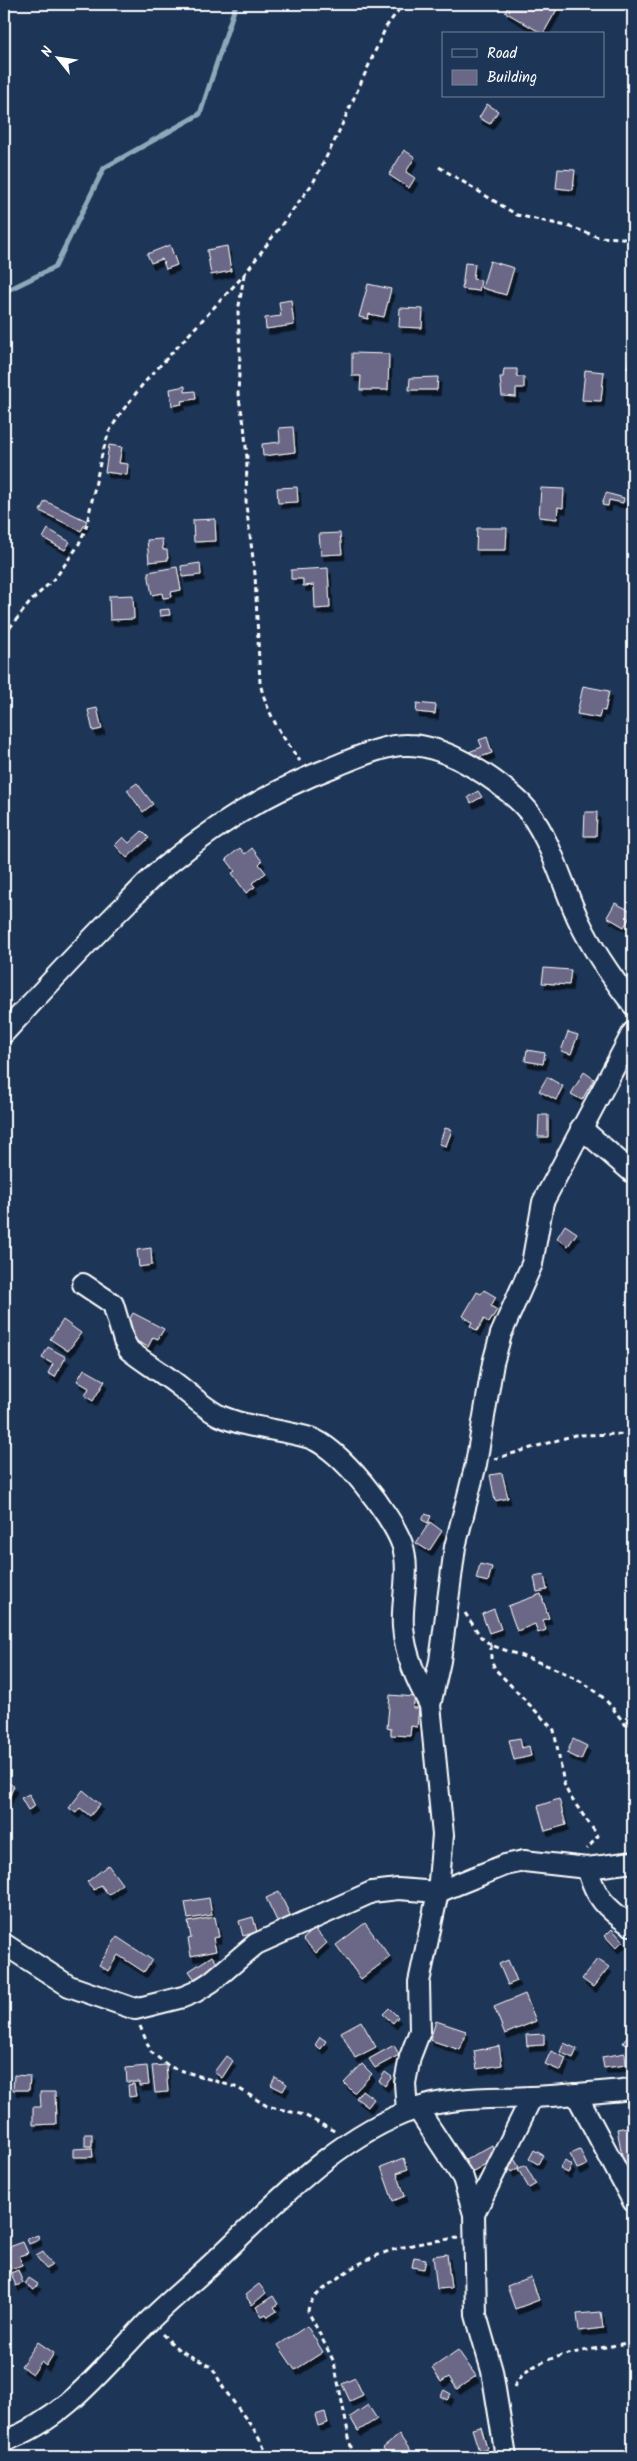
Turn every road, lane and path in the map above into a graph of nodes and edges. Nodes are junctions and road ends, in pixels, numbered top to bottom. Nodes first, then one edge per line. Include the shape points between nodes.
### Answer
1 (403, 4) edge
2 (439, 167) dead end
3 (633, 243) edge
4 (244, 274) junction
5 (4, 635) edge
6 (311, 775) junction
7 (633, 1005) edge
8 (633, 1032) edge
9 (4, 1033) edge
10 (581, 1128) junction
11 (633, 1173) edge
12 (83, 1284) dead end
13 (633, 1434) edge
14 (476, 1464) junction
15 (449, 1590) junction
16 (492, 1645) junction
17 (430, 1705) junction
18 (633, 1733) edge
19 (633, 1862) edge
20 (587, 1868) junction
21 (438, 1892) junction
22 (630, 1925) dead end
23 (4, 1944) edge
24 (135, 2009) junction
25 (633, 2089) edge
26 (576, 2094) junction
27 (532, 2097) junction
28 (412, 2110) junction
29 (351, 2141) junction
30 (633, 2201) edge
31 (474, 2214) junction
32 (473, 2236) junction
33 (149, 2321) junction
34 (633, 2341) edge
35 (513, 2390) dead end
36 (4, 2441) edge
37 (269, 2457) edge
38 (353, 2457) edge
39 (506, 2457) edge

1 - 4 path via 386,27 313,184
2 - 3 path via 517,215
4 - 5 path via 143,384 120,414 107,439 86,528 78,546 56,577 31,601
4 - 6 path via 238,312 238,394 247,458 246,505 255,574 260,683 271,716
6 - 7 street via 363,755 406,744 426,747 481,772 504,788 530,813 580,923
6 - 9 street via 232,816 166,865 103,926
8 - 10 street
10 - 11 street
10 - 14 street via 543,1202 532,1264 501,1334
12 - 17 street via 113,1304 124,1341 130,1350 206,1408 220,1416 311,1438 327,1446 348,1465 402,1544 406,1560 403,1628 416,1677
13 - 14 path via 575,1435
14 - 15 street via 455,1547
15 - 16 path via 481,1637
15 - 17 street via 440,1662
16 - 18 path via 592,1688 611,1704
16 - 20 path via 491,1659 495,1669 554,1730 566,1790 598,1836 583,1855
17 - 21 street via 443,1835
19 - 20 street
20 - 21 street via 524,1861 505,1865
20 - 22 street via 604,1905
21 - 24 street via 398,1889 372,1892 256,1944 195,1992
21 - 28 street via 419,1982 420,2031 405,2082
23 - 24 street via 69,1986
24 - 29 path via 151,2052 170,2067 238,2088 267,2106 304,2116
25 - 26 street
26 - 27 street
26 - 30 street
27 - 28 street via 485,2097
27 - 31 street
28 - 29 street
28 - 31 street via 463,2178
29 - 33 street via 311,2169
31 - 32 street
32 - 38 path via 413,2243 383,2252 346,2271 312,2300 308,2311 334,2362
32 - 39 street via 476,2315 492,2371
33 - 36 street via 53,2417
33 - 37 path via 180,2350 212,2367
34 - 35 path via 534,2366 520,2376

